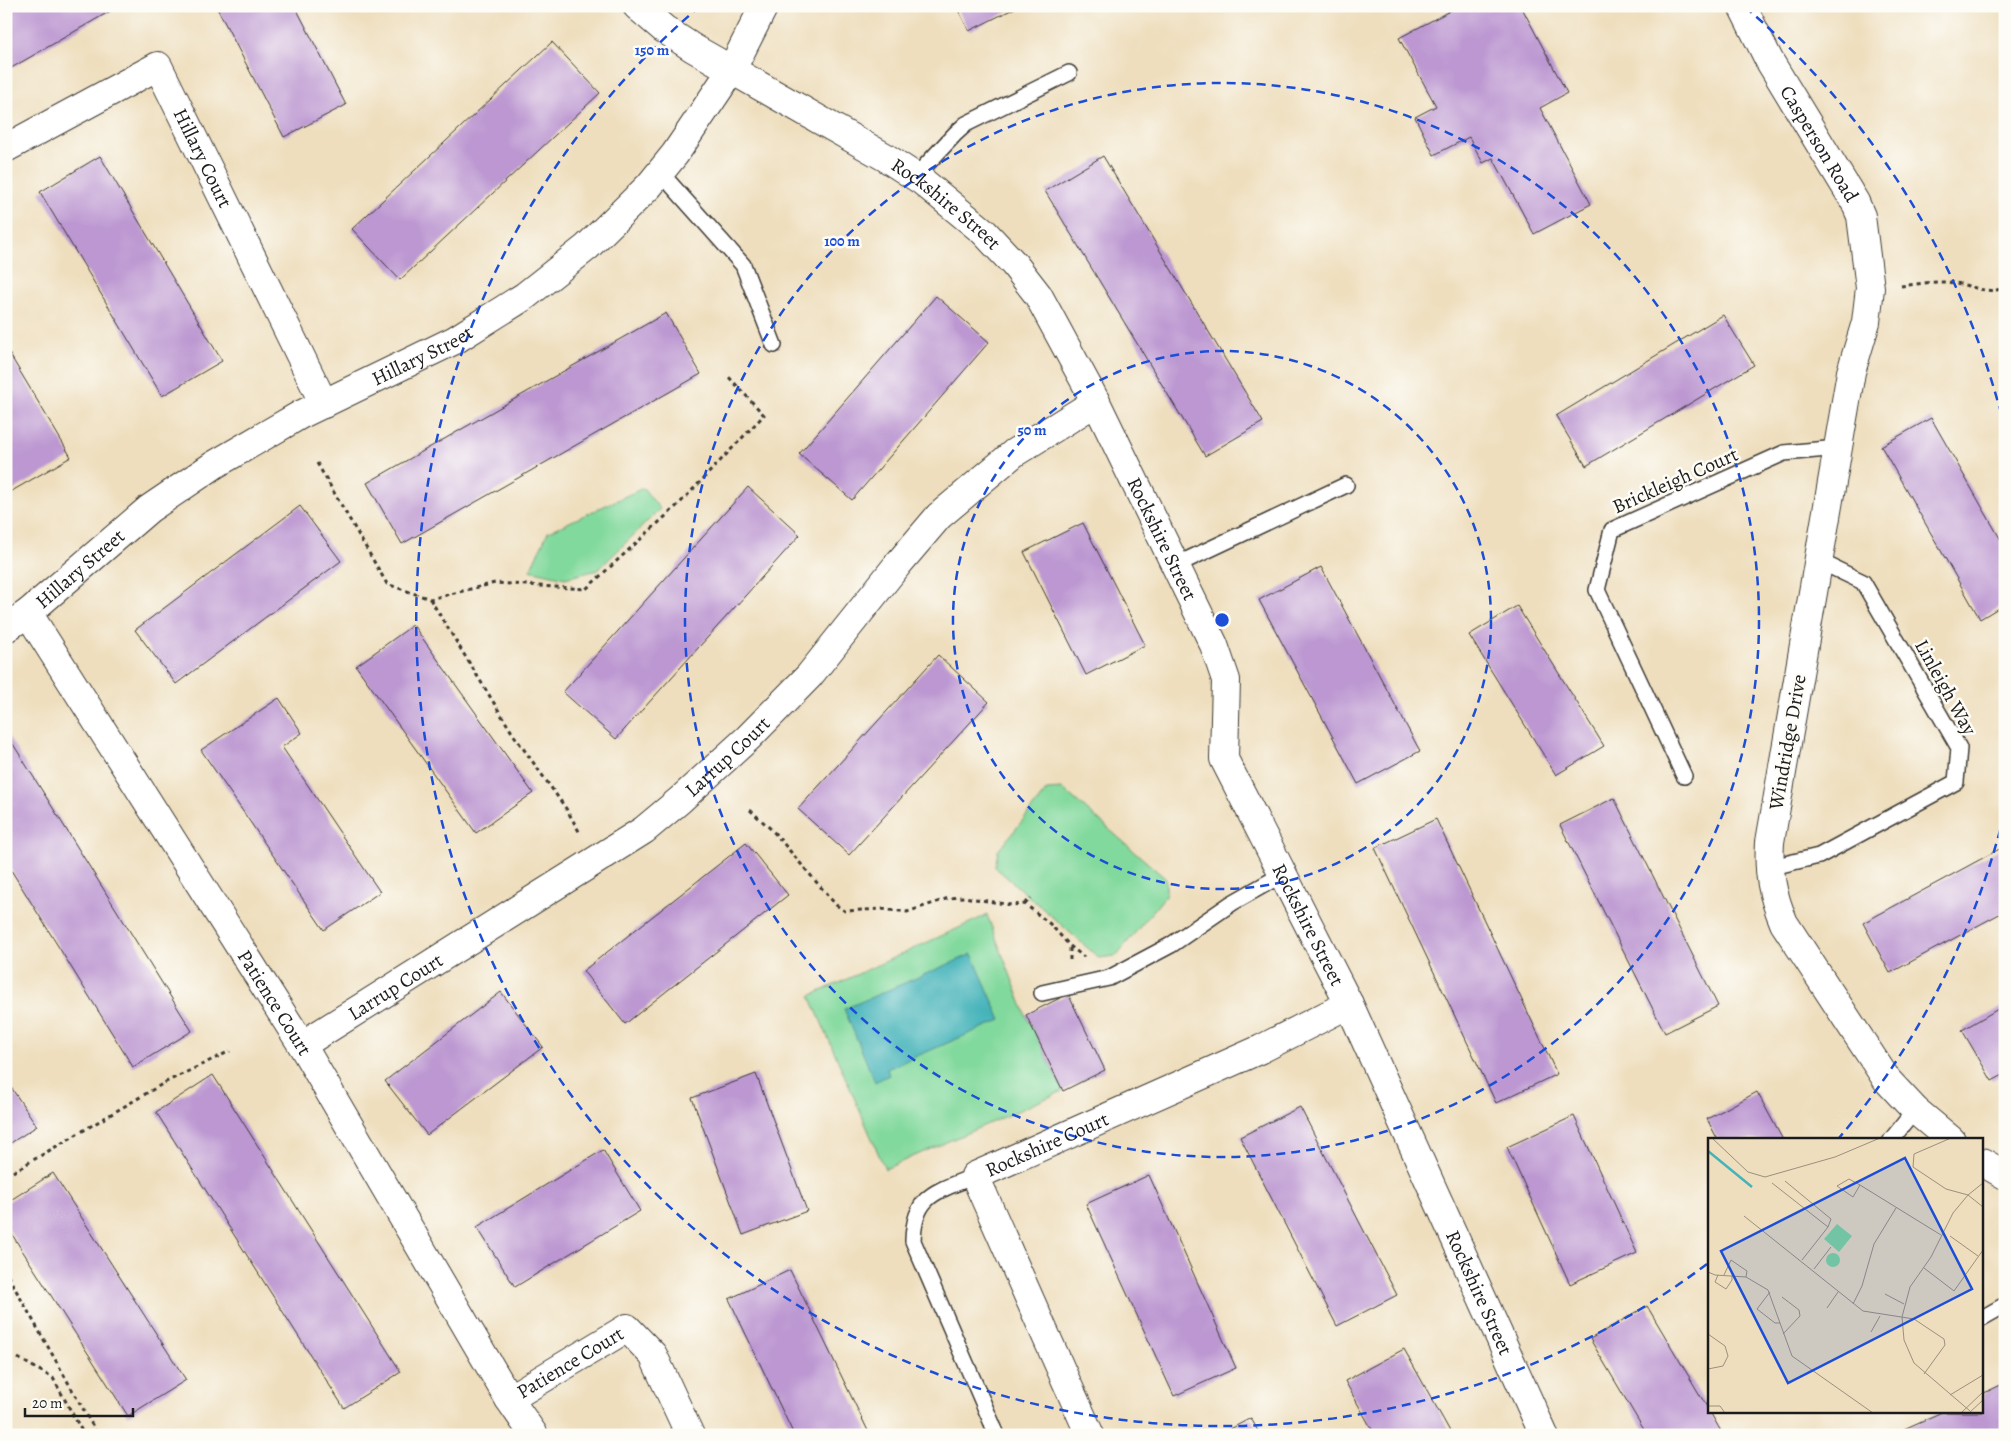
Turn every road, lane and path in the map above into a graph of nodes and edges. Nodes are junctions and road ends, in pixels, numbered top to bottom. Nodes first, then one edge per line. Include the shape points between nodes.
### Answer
1 (637, 6) edge
2 (764, 6) edge
3 (1742, 6) edge
4 (730, 71) junction
5 (1069, 73) dead end
6 (6, 148) edge
7 (660, 172) junction
8 (915, 177) junction
9 (2005, 287) edge
10 (1870, 288) junction
11 (774, 345) dead end
12 (727, 375) dead end
13 (1096, 402) junction
14 (324, 404) junction
15 (1838, 448) junction
16 (317, 464) dead end
17 (1346, 485) dead end
18 (1819, 561) junction
19 (1176, 565) junction
20 (430, 599) junction
21 (17, 620) edge
22 (1684, 776) dead end
23 (750, 810) dead end
24 (597, 861) junction
25 (1768, 868) junction
26 (1282, 874) junction
27 (1031, 898) dead end
28 (1025, 904) junction
29 (1109, 978) junction
30 (1042, 993) dead end
31 (1348, 1004) junction
32 (302, 1044) junction
33 (230, 1051) dead end
34 (1915, 1110) junction
35 (1893, 1138) edge
36 (1949, 1138) edge
37 (1984, 1163) edge
38 (2005, 1175) edge
39 (6, 1176) edge
40 (975, 1176) junction
41 (8, 1276) dead end
42 (2005, 1305) edge
43 (1984, 1317) edge
44 (18, 1358) dead end
45 (509, 1400) junction
46 (84, 1435) edge
47 (96, 1435) edge
48 (534, 1435) edge
49 (690, 1435) edge
50 (997, 1435) edge
51 (1090, 1435) edge
52 (1544, 1435) edge

1 - 4 street, Rockshire Street via 664,29
2 - 4 street, Hillary Street
3 - 10 street, Casperson Road via 1769,60 1855,202 1861,216
4 - 7 street, Hillary Street
4 - 8 street, Rockshire Street
5 - 8 lane via 966,124
6 - 14 street, Hillary Court via 158,66
7 - 11 lane via 743,265
7 - 14 street, Hillary Street via 588,247 525,296 455,340
8 - 13 street, Rockshire Street via 984,232 1014,264 1038,295
9 - 10 path via 1983,290 1946,282
10 - 15 street, Windridge Drive via 1866,322 1851,372
12 - 20 path via 764,415 679,504 586,589 495,583
13 - 19 street, Rockshire Street
13 - 24 street, Larrup Court via 1014,454 938,516 809,676 748,738 644,830
14 - 21 street, Hillary Street via 214,465 149,509
15 - 18 street, Windridge Drive
15 - 22 lane, Brickleigh Court via 1784,453 1612,530 1597,590
16 - 20 path via 387,584
17 - 19 lane
18 - 25 street, Windridge Drive
18 - 25 lane, Linleigh Way via 1863,582 1960,748 1956,782 1819,856
19 - 26 street, Rockshire Street via 1214,645 1226,680 1224,759
20 - 24 path via 513,734 567,810
21 - 32 street, Patience Court
23 - 28 path via 845,911 882,908 907,912 949,898 964,897
24 - 32 street, Larrup Court
25 - 34 street, Windridge Drive via 1774,900 1784,923 1870,1057
26 - 29 lane via 1232,903 1171,945
26 - 31 street, Rockshire Street
27 - 28 path
28 - 29 path
29 - 30 lane
31 - 40 street, Rockshire Court via 1261,1049
31 - 52 street, Rockshire Street
32 - 45 street, Patience Court
33 - 39 path via 164,1083
34 - 35 lane
34 - 36 street, Windridge Drive
37 - 38 street
40 - 50 lane via 935,1192 922,1205 913,1223 913,1241
40 - 51 street, Rockshire Court
41 - 47 path
42 - 43 lane
44 - 46 path via 53,1378
45 - 48 street, Patience Court
45 - 49 street, Patience Court via 627,1328 653,1355

